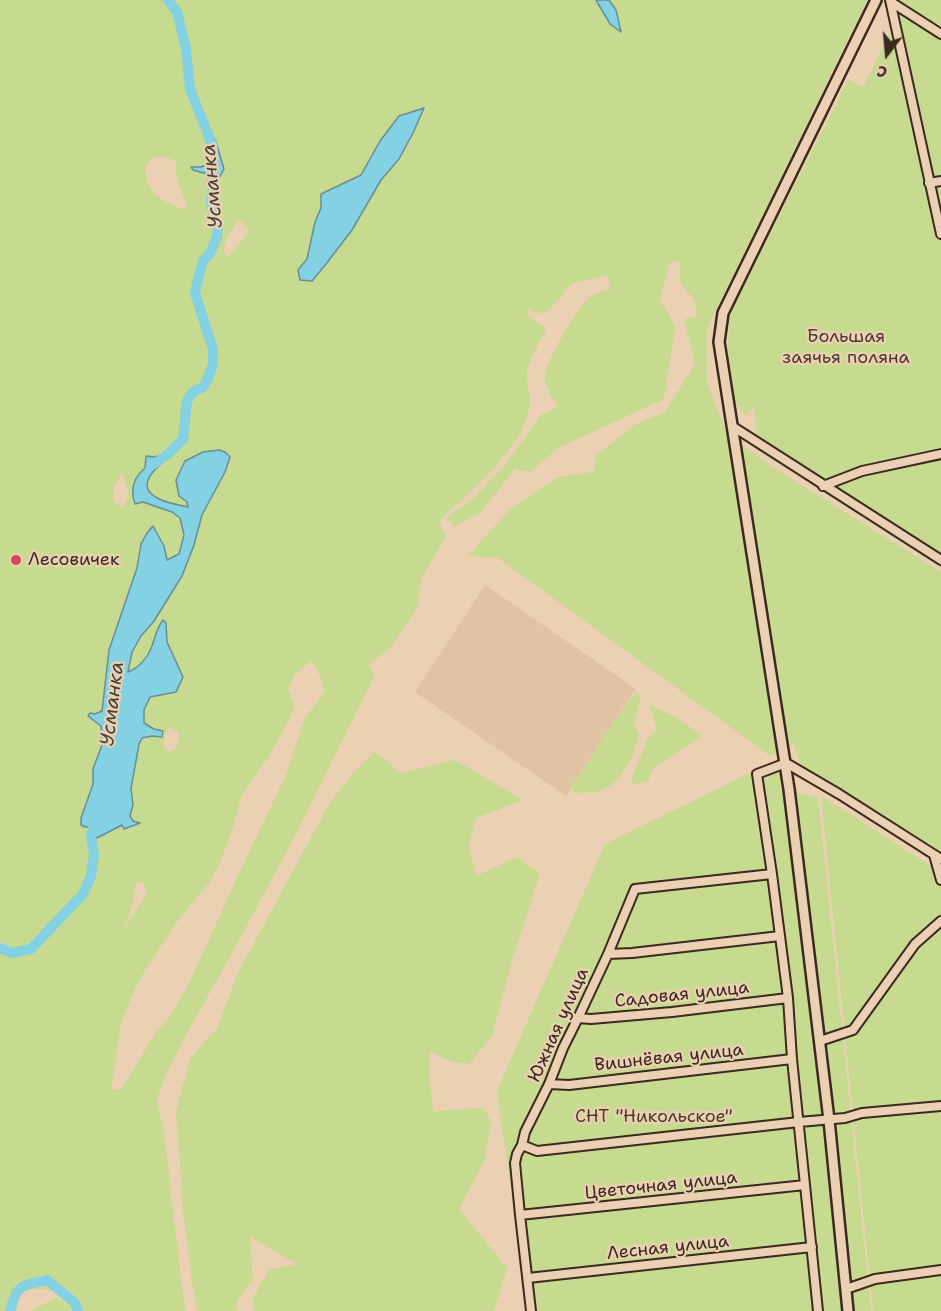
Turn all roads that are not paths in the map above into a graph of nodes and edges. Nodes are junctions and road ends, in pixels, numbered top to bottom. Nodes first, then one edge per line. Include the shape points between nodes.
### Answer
1 (876, 0) edge
2 (891, 1) edge
3 (941, 34) edge
4 (941, 181) edge
5 (929, 183) junction
6 (941, 234) edge
7 (732, 426) junction
8 (941, 454) edge
9 (824, 486) junction
10 (941, 560) edge
11 (786, 763) junction
12 (938, 857) edge
13 (772, 874) junction
14 (941, 880) edge
15 (941, 921) edge
16 (780, 936) junction
17 (608, 954) junction
18 (788, 998) junction
19 (578, 1018) junction
20 (820, 1041) junction
21 (792, 1059) junction
22 (549, 1084) junction
23 (941, 1106) edge
24 (829, 1120) junction
25 (800, 1122) junction
26 (522, 1145) junction
27 (805, 1185) junction
28 (520, 1215) junction
29 (812, 1247) junction
30 (941, 1270) edge
31 (528, 1278) junction
32 (846, 1289) junction
33 (531, 1311) edge
34 (818, 1311) edge
35 (848, 1311) edge

1 - 7 street via 723,313 719,342
2 - 3 street
2 - 5 street
4 - 5 street
5 - 6 street
7 - 9 street
7 - 11 street
8 - 9 street via 862,471
9 - 10 street
11 - 12 street
11 - 13 street via 757,774
11 - 20 street
12 - 14 street
13 - 16 street
13 - 17 street, Южная улица via 635,890
15 - 20 street via 915,945 853,1029
16 - 17 street
16 - 18 street
17 - 19 street, Южная улица
18 - 19 street, Садовая улица
18 - 21 street
19 - 22 street, Южная улица
20 - 24 street
21 - 22 street, Вишнёвая улица
21 - 25 street
22 - 26 street, Южная улица
23 - 24 street
24 - 25 street
24 - 32 street
25 - 26 street via 537,1151
25 - 27 street
26 - 28 street, Южная улица via 515,1163
27 - 28 street, Цветочная улица
27 - 29 street
28 - 31 street, Южная улица
29 - 31 street, Лесная улица
29 - 34 street
30 - 32 street via 875,1279
31 - 33 street, Южная улица
32 - 35 street

